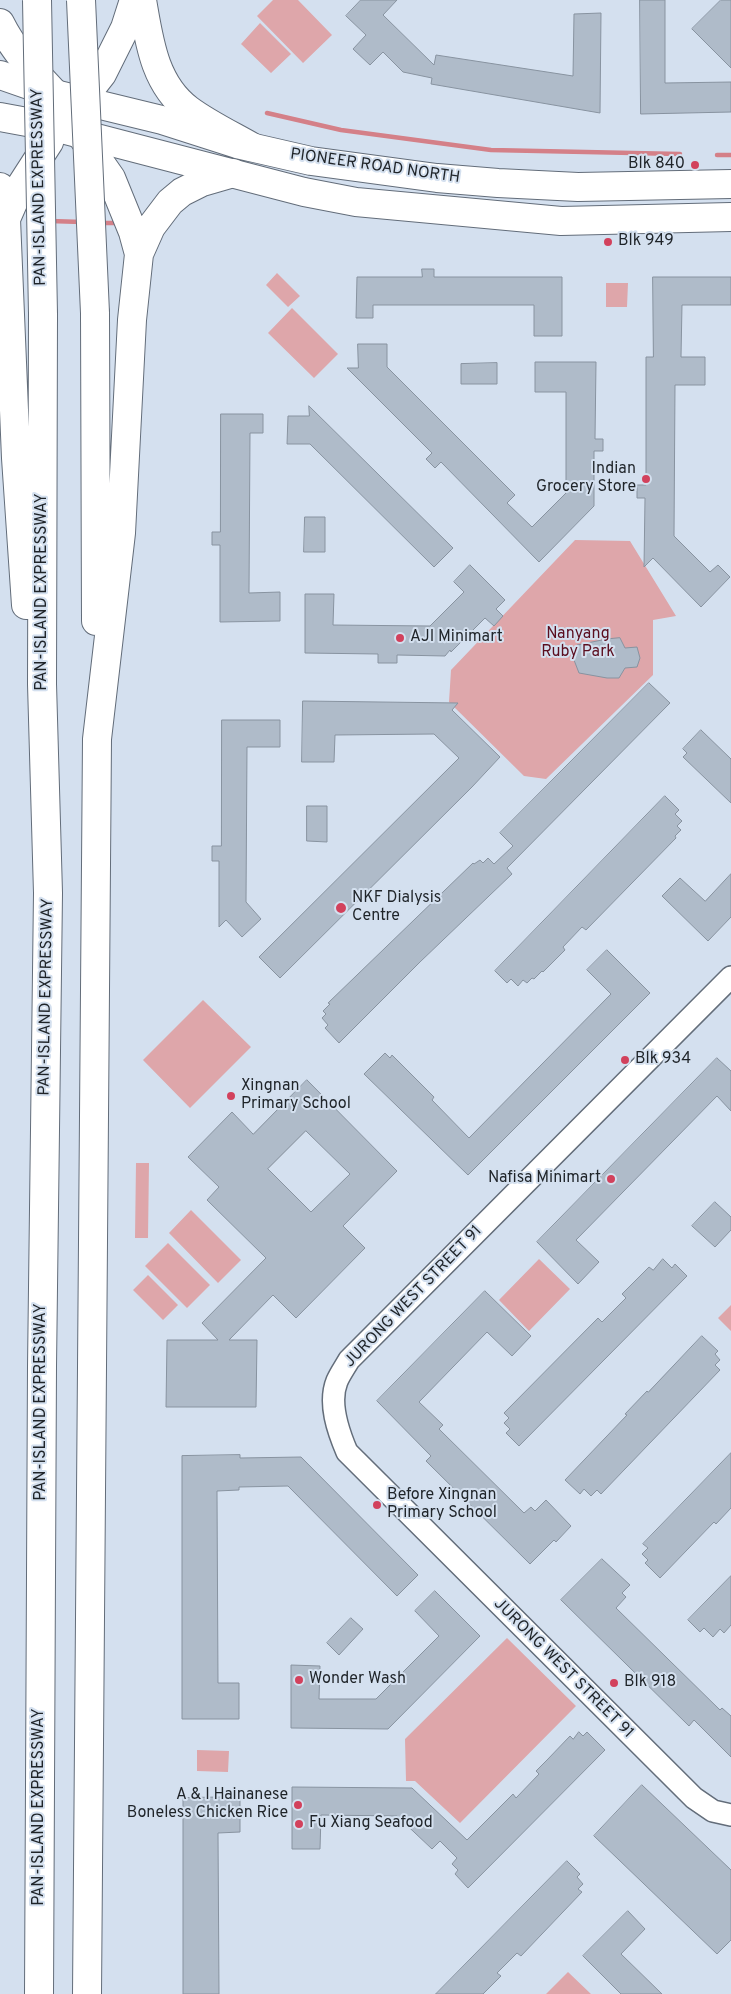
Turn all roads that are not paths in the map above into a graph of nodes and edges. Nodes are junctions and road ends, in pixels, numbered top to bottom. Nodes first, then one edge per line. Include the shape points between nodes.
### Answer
1 (37, 0) edge
2 (81, 0) edge
3 (134, 0) edge
4 (142, 0) edge
5 (0, 23) edge
6 (0, 75) edge
7 (55, 94) junction
8 (81, 101) junction
9 (0, 117) edge
10 (54, 127) junction
11 (81, 135) junction
12 (252, 147) junction
13 (233, 173) junction
14 (731, 184) edge
15 (0, 188) edge
16 (731, 217) edge
17 (6, 219) junction
18 (139, 254) junction
19 (42, 684) junction
20 (97, 740) junction
21 (731, 977) edge
22 (731, 995) edge
23 (731, 1804) edge
24 (731, 1815) edge
25 (39, 1994) edge
26 (87, 1994) edge

1 - 19 main road, PAN-ISLAND EXPRESSWAY, bridge via 43,314
2 - 20 main road, bridge via 95,313
3 - 8 main road via 125,28 102,74
4 - 12 main road via 150,46 166,85 188,110
5 - 7 main road via 15,50
6 - 7 main road, PIONEER ROAD NORTH
7 - 8 main road, PIONEER ROAD NORTH
7 - 10 main road
8 - 11 main road
8 - 12 main road, PIONEER ROAD NORTH via 162,120
9 - 10 main road, PIONEER ROAD NORTH
10 - 11 main road, PIONEER ROAD NORTH
10 - 17 main road via 50,142 20,187
11 - 13 main road, PIONEER ROAD NORTH
11 - 18 main road via 111,178
12 - 14 main road, PIONEER ROAD NORTH via 337,165 498,183 578,187
13 - 16 main road, PIONEER ROAD NORTH via 356,202 561,221
13 - 18 main road via 202,182 170,202 151,227
15 - 17 main road
17 - 19 main road via 29,664
18 - 20 main road via 132,320 121,533
19 - 25 main road, PAN-ISLAND EXPRESSWAY via 48,903
20 - 26 main road via 89,1411
21 - 24 street, JURONG WEST STREET 91 via 349,1360 336,1382 334,1409 347,1452 694,1798 713,1811
22 - 23 street, JURONG WEST STREET 91 via 358,1366 347,1384 344,1407 348,1426 357,1444 700,1789 718,1801

